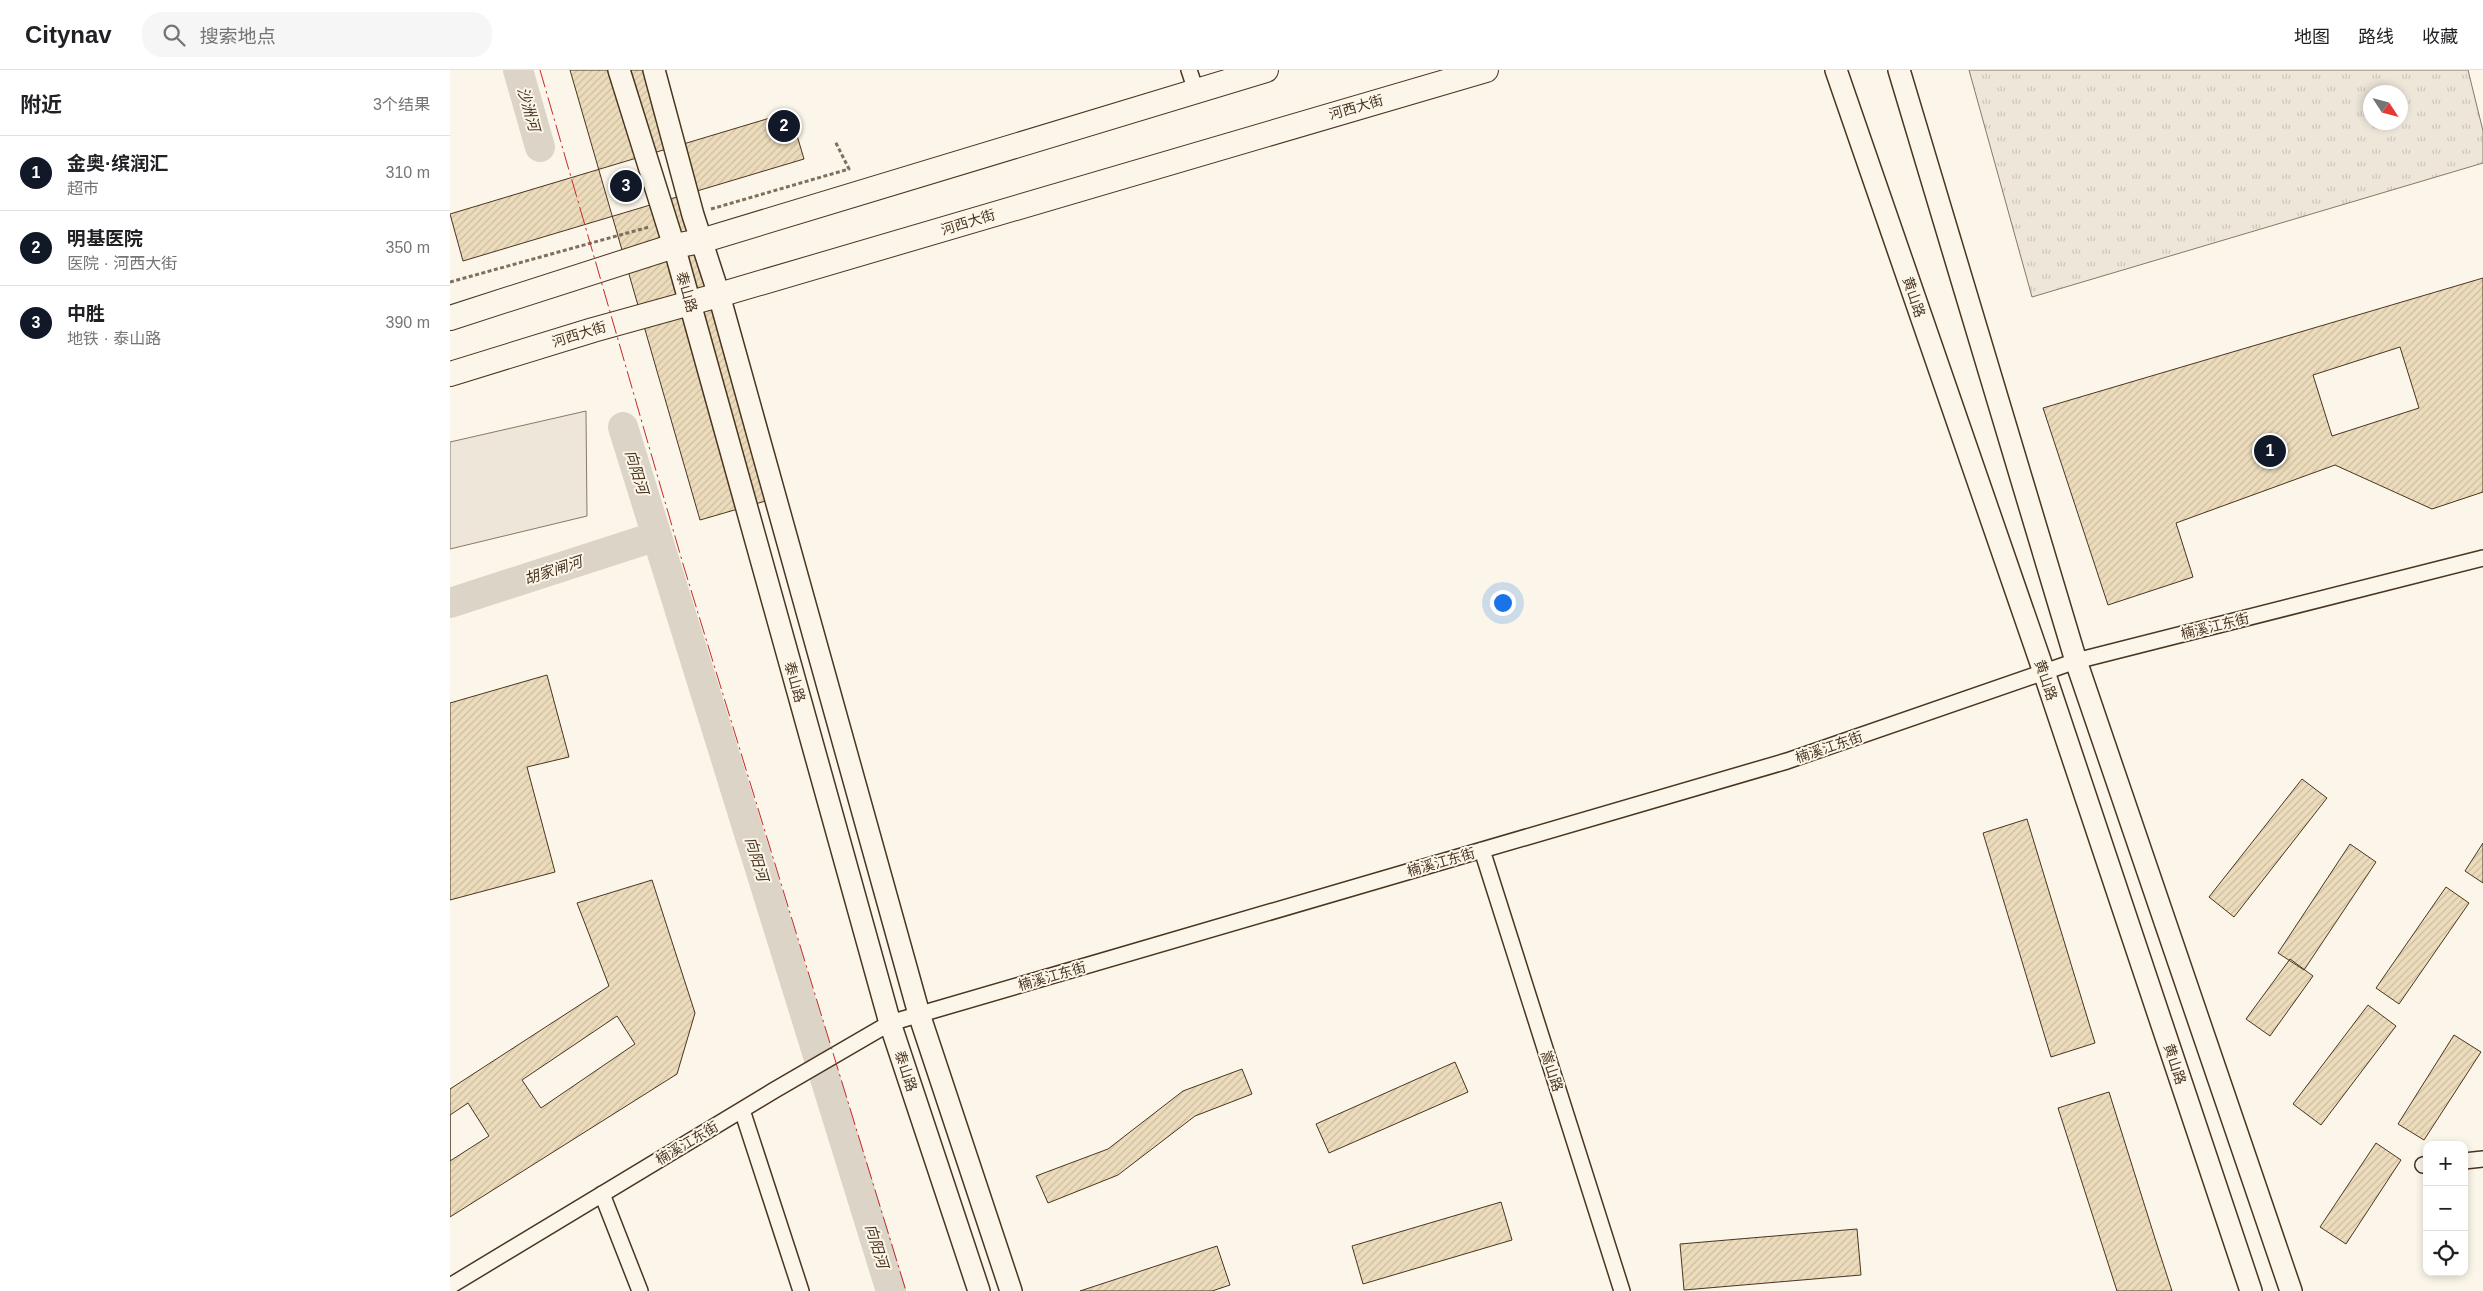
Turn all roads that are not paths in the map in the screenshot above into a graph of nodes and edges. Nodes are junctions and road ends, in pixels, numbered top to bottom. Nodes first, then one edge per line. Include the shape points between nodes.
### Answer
1 (619, 70) edge
2 (654, 70) edge
3 (1266, 70) edge
4 (1486, 70) edge
5 (1836, 70) edge
6 (1899, 70) edge
7 (1230, 75) edge
8 (1192, 81) edge
9 (701, 241) junction
10 (674, 246) junction
11 (719, 296) junction
12 (690, 304) junction
13 (450, 318) edge
14 (450, 374) edge
15 (2483, 558) edge
16 (2076, 661) junction
17 (2044, 672) junction
18 (1482, 850) junction
19 (919, 1014) junction
20 (890, 1023) junction
21 (742, 1110) junction
22 (2483, 1159) edge
23 (2468, 1160) edge
24 (602, 1194) junction
25 (450, 1286) edge
26 (640, 1291) edge
27 (802, 1291) edge
28 (979, 1291) edge
29 (1011, 1291) edge
30 (1622, 1291) edge
31 (2251, 1291) edge
32 (2292, 1291) edge

1 - 10 main road, 泰山路
2 - 9 main road, 泰山路
3 - 7 main road
4 - 11 main road, 河西大街
5 - 17 main road, 黄山路
6 - 16 main road
7 - 8 main road
8 - 9 main road
9 - 10 main road
9 - 11 main road, 泰山路
10 - 12 main road, 泰山路
10 - 13 main road
11 - 12 main road, 河西大街
11 - 19 main road, 泰山路
12 - 14 main road, 河西大街
12 - 20 main road, 泰山路
15 - 16 street, 楠溪江东街
16 - 17 street, 楠溪江东街
16 - 32 main road
17 - 18 street, 楠溪江东街 via 1787,761
17 - 31 main road, 黄山路
18 - 19 street, 楠溪江东街
18 - 30 street, 嵩山路
19 - 20 street, 楠溪江东街
19 - 29 main road, 泰山路
20 - 21 street, 楠溪江东街
20 - 28 main road, 泰山路
21 - 24 street, 楠溪江东街
21 - 27 street
22 - 23 street
24 - 25 street, 楠溪江东街
24 - 26 street

